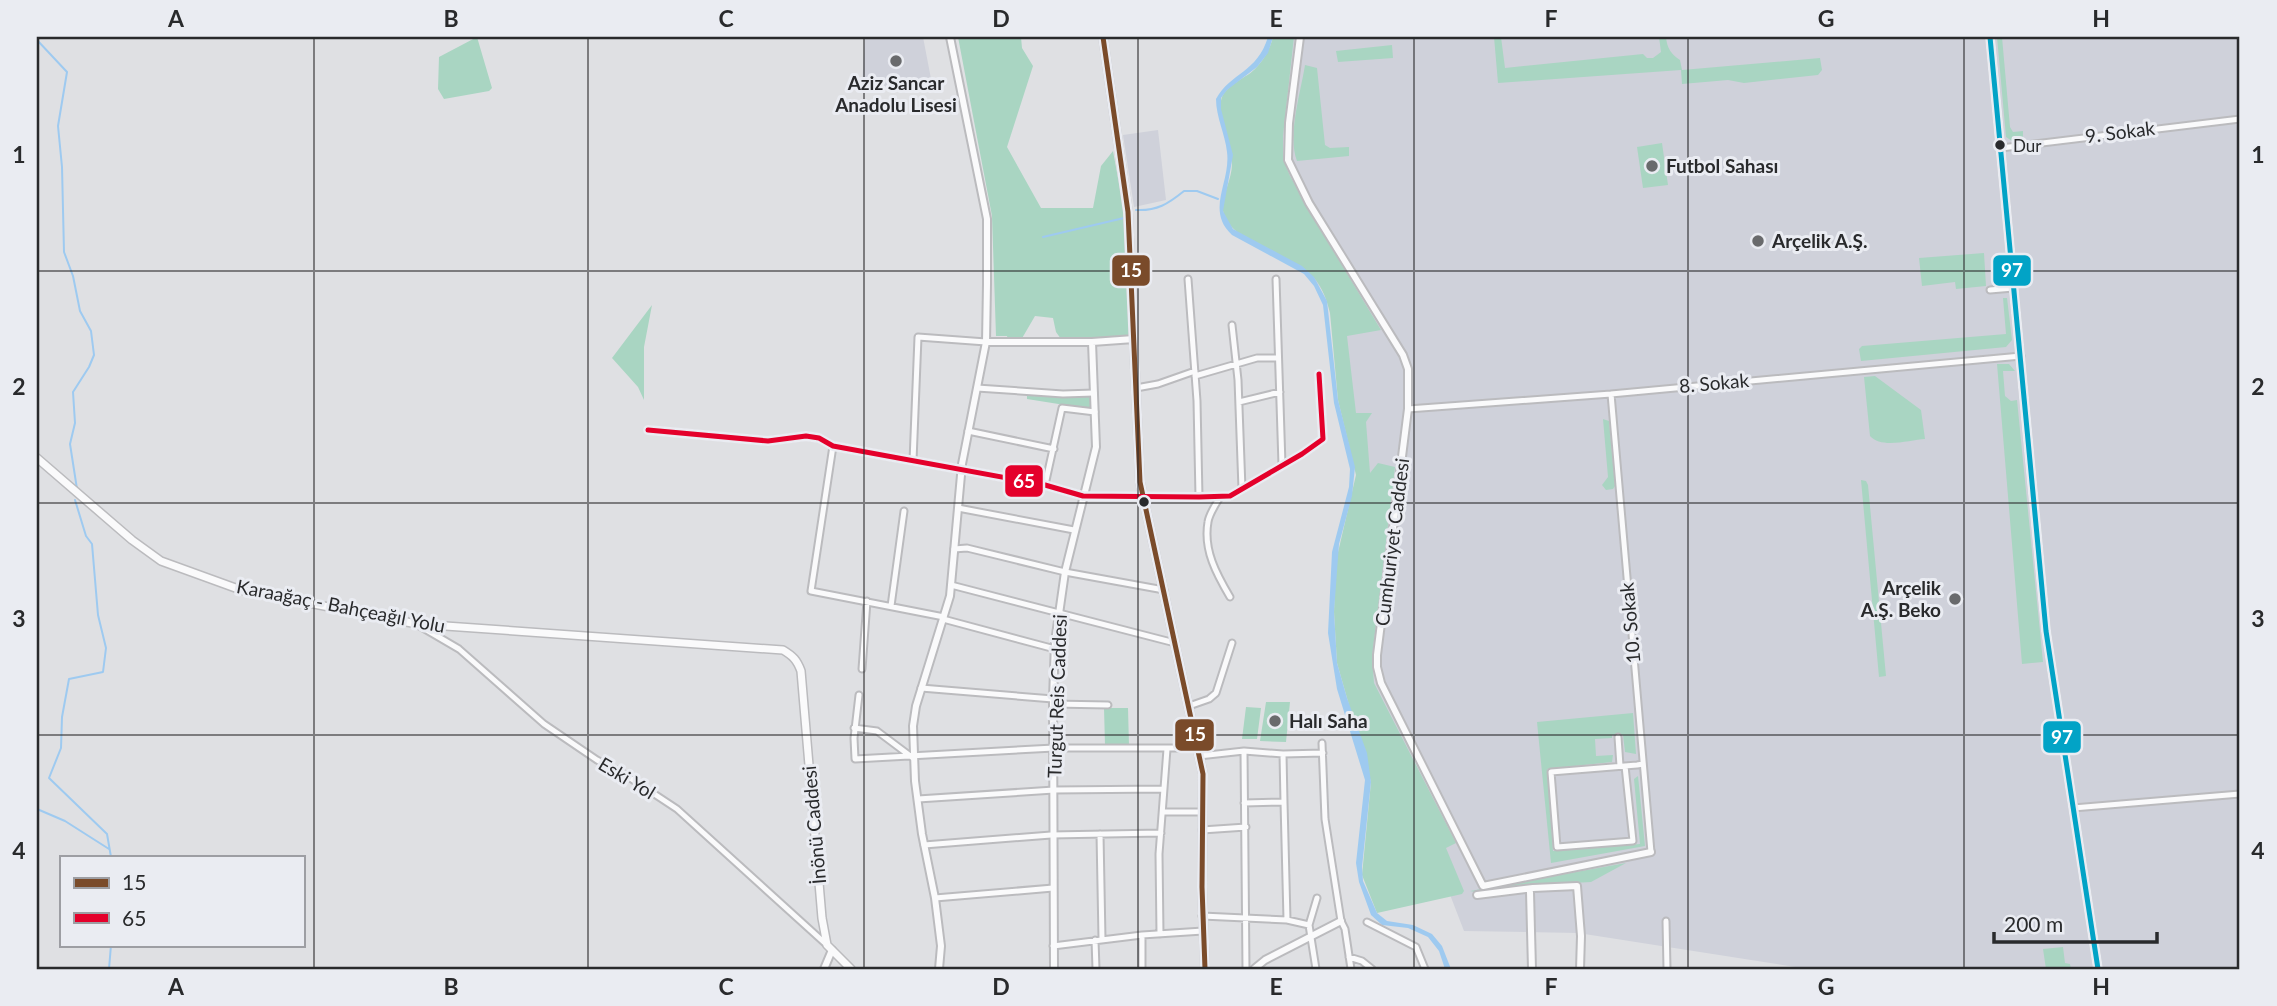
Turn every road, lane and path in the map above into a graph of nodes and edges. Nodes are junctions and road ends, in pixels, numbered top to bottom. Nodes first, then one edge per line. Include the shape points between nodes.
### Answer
1 (950, 37) edge
2 (1103, 37) edge
3 (1300, 37) edge
4 (1990, 37) edge
5 (2240, 119) edge
6 (2001, 148) junction
7 (1188, 279) dead end
8 (1276, 279) dead end
9 (2013, 288) junction
10 (1990, 290) dead end
11 (1232, 325) dead end
12 (1134, 340) junction
13 (986, 342) junction
14 (1092, 342) junction
15 (2021, 356) junction
16 (1278, 358) junction
17 (1235, 363) junction
18 (1195, 374) junction
19 (1319, 374) dead end
20 (977, 388) junction
21 (1136, 388) junction
22 (1280, 392) junction
23 (1094, 393) junction
24 (1611, 394) junction
25 (1239, 402) junction
26 (1408, 409) junction
27 (1096, 412) junction
28 (648, 430) dead end
29 (968, 431) junction
30 (833, 446) junction
31 (1054, 449) junction
32 (37, 458) edge
33 (914, 461) junction
34 (1282, 466) junction
35 (961, 469) junction
36 (1045, 485) junction
37 (1242, 489) junction
38 (1143, 495) junction
39 (1083, 496) junction
40 (1199, 497) junction
41 (1220, 497) junction
42 (958, 508) junction
43 (904, 511) dead end
44 (1074, 530) junction
45 (954, 549) junction
46 (1065, 572) junction
47 (951, 585) junction
48 (1164, 590) junction
49 (1230, 597) dead end
50 (867, 601) junction
51 (891, 606) junction
52 (1060, 612) junction
53 (944, 618) junction
54 (417, 624) junction
55 (1175, 643) junction
56 (1232, 643) dead end
57 (1055, 649) junction
58 (862, 668) dead end
59 (801, 671) joint
60 (921, 688) junction
61 (859, 695) dead end
62 (1053, 701) junction
63 (1108, 705) dead end
64 (1189, 706) junction
65 (854, 728) junction
66 (1618, 737) dead end
67 (1322, 743) dead end
68 (1054, 748) junction
69 (1167, 749) junction
70 (1244, 751) junction
71 (1198, 752) junction
72 (1323, 752) junction
73 (1283, 754) junction
74 (913, 758) junction
75 (1643, 764) junction
76 (1623, 766) junction
77 (1164, 789) junction
78 (1054, 790) junction
79 (2240, 794) edge
80 (918, 799) junction
81 (1284, 802) junction
82 (1244, 803) junction
83 (2073, 808) junction
84 (1202, 812) junction
85 (1163, 813) junction
86 (1246, 827) junction
87 (1202, 830) junction
88 (1161, 833) junction
89 (1100, 834) junction
90 (1054, 835) junction
91 (924, 845) junction
92 (1651, 852) joint
93 (1054, 888) junction
94 (1530, 892) dead end
95 (1477, 895) dead end
96 (935, 898) junction
97 (1317, 898) dead end
98 (1202, 916) junction
99 (1245, 916) junction
100 (1287, 920) junction
101 (1341, 921) junction
102 (1666, 921) dead end
103 (1367, 922) dead end
104 (1309, 925) junction
105 (1203, 931) junction
106 (1160, 933) junction
107 (1142, 935) junction
108 (1311, 935) junction
109 (1099, 940) junction
110 (1053, 946) junction
111 (830, 947) junction
112 (1349, 957) junction
113 (824, 969) edge
114 (851, 969) edge
115 (939, 969) edge
116 (1054, 969) edge
117 (1096, 969) edge
118 (1142, 969) edge
119 (1205, 969) edge
120 (1247, 969) edge
121 (1254, 969) edge
122 (1315, 969) edge
123 (1351, 969) edge
124 (1372, 969) edge
125 (1425, 969) edge
126 (1532, 969) edge
127 (1580, 969) edge
128 (1667, 969) edge
129 (2098, 969) edge

1 - 13 street via 987,219
2 - 12 street via 1128,212
3 - 26 street, Cumhuriyet Caddesi via 1288,160 1309,203 1403,355 1408,369
4 - 6 street
5 - 6 street, 9. Sokak
6 - 9 street
7 - 18 street
8 - 16 street
9 - 10 street
9 - 15 street
11 - 17 street
12 - 14 street
12 - 21 street
13 - 14 street
13 - 20 street
13 - 33 street via 918,337
14 - 23 street, Turgut Reis Caddesi
15 - 24 street, 8. Sokak
15 - 83 street via 2046,631
16 - 17 street
16 - 22 street
17 - 18 street
17 - 25 street
18 - 21 street
18 - 40 street
19 - 34 street via 1323,439
20 - 23 street
20 - 29 street
21 - 38 street
22 - 25 street
22 - 34 street
23 - 27 street, Turgut Reis Caddesi
24 - 26 street, 8. Sokak
24 - 75 street, 10. Sokak
25 - 37 street
26 - 92 street, Cumhuriyet Caddesi via 1377,667 1386,694 1483,886
27 - 31 street via 1062,408
27 - 39 street, Turgut Reis Caddesi via 1096,447
28 - 30 street via 768,441 807,436
29 - 31 street
29 - 35 street
30 - 33 street
30 - 50 street via 811,592
31 - 36 street
32 - 54 main road, Karaağaç - Bahçeağıl Yolu via 161,561 241,590
33 - 35 street
34 - 37 street
35 - 36 street
35 - 42 street
36 - 39 street
37 - 41 street
38 - 39 street
38 - 40 street
38 - 48 street
39 - 44 street, Turgut Reis Caddesi
40 - 41 street
41 - 49 street via 1208,521 1209,552
42 - 44 street
42 - 45 street
43 - 51 street
44 - 46 street, Turgut Reis Caddesi
45 - 46 street via 967,548
45 - 47 street
46 - 48 street
46 - 52 street, Turgut Reis Caddesi
47 - 52 street
47 - 53 street
48 - 55 street
50 - 51 street
50 - 58 street
51 - 53 street
52 - 55 street
52 - 57 street, Turgut Reis Caddesi
53 - 57 street
53 - 60 street
54 - 59 main road, Karaağaç - Bahçeağıl Yolu via 783,650 796,658
54 - 111 street, Eski Yol via 459,649 544,724 677,809
55 - 64 street
56 - 64 street via 1216,694
57 - 62 street, Turgut Reis Caddesi
59 - 111 main road, İnönü Caddesi via 822,918
60 - 62 street
60 - 74 street via 913,726
61 - 65 street
62 - 63 street
62 - 68 street, Turgut Reis Caddesi
64 - 71 street
65 - 74 street via 877,731
65 - 74 street via 855,760
66 - 76 street
67 - 72 street
68 - 69 street
68 - 74 street
68 - 78 street, Turgut Reis Caddesi
69 - 71 street
69 - 77 street
70 - 71 street
70 - 73 street
70 - 82 street
71 - 84 street via 1203,774
72 - 73 street
72 - 101 street via 1325,819
73 - 81 street
74 - 80 street
75 - 76 street
75 - 92 street, 10. Sokak
76 - 76 street via 1551,772 1557,847 1633,841
77 - 78 street
77 - 85 street
78 - 80 street
78 - 90 street, Turgut Reis Caddesi
79 - 83 street
80 - 91 street
81 - 82 street
81 - 100 street
82 - 86 street
83 - 129 street
84 - 85 street
84 - 87 street
85 - 88 street
86 - 87 street
86 - 99 street
87 - 98 street
88 - 89 street
88 - 106 street
89 - 90 street
89 - 109 street
90 - 91 street
90 - 93 street, Turgut Reis Caddesi
91 - 96 street
93 - 96 street
93 - 110 street, Turgut Reis Caddesi
94 - 126 street
95 - 127 street via 1577,886
96 - 115 street
97 - 104 street
98 - 99 street
98 - 105 street
99 - 100 street
99 - 120 street
100 - 104 street
101 - 108 street
101 - 112 street
102 - 128 street
103 - 125 street via 1416,947
104 - 108 street
105 - 106 street
105 - 119 street
106 - 107 street
107 - 109 street
107 - 118 street
108 - 121 street
108 - 122 street
109 - 110 street
109 - 117 street
110 - 116 street, Turgut Reis Caddesi
111 - 113 street
111 - 114 main road
112 - 123 street
112 - 124 street

